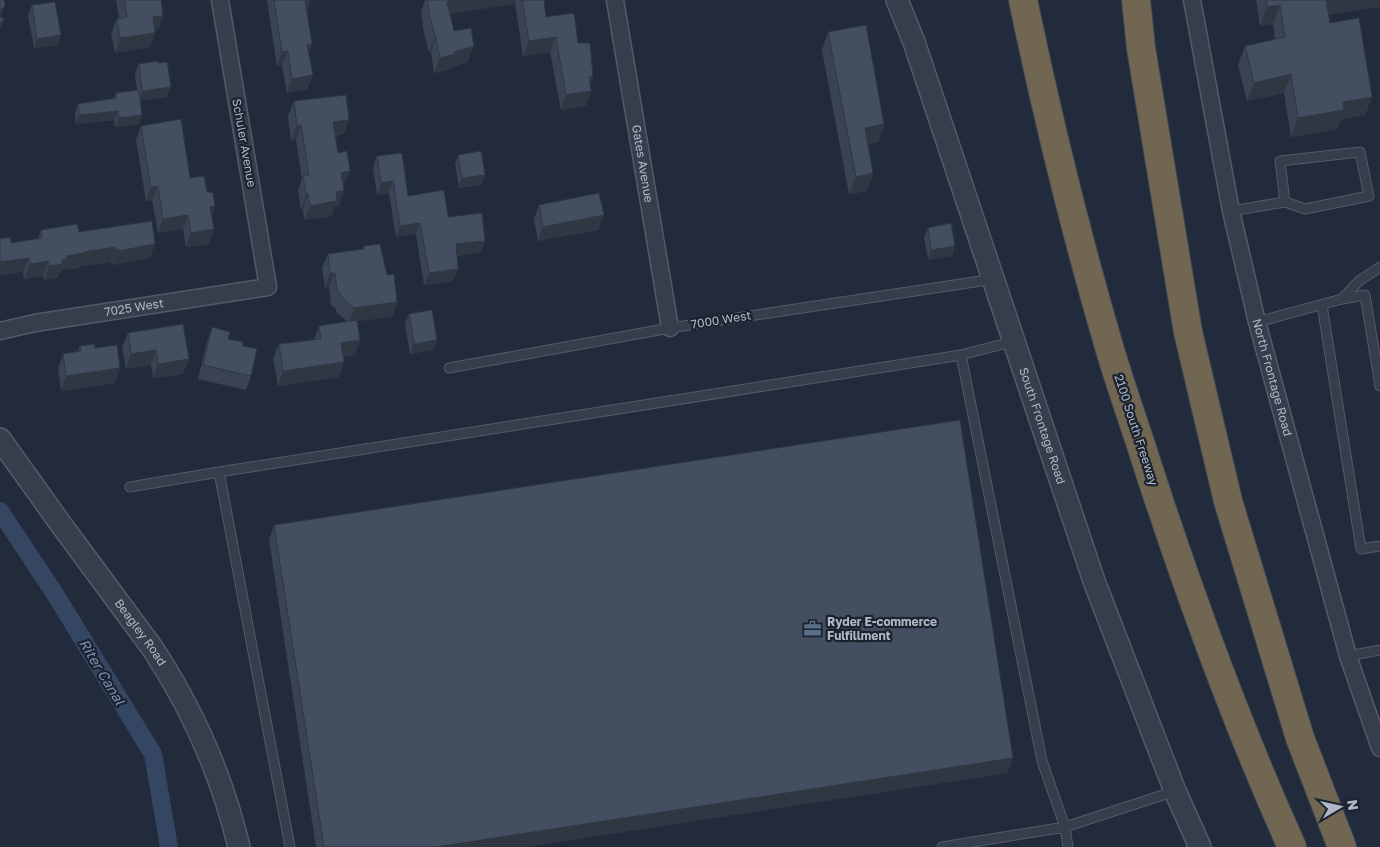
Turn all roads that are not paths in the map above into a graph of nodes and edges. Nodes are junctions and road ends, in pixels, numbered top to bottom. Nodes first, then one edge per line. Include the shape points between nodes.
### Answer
1 (220, 0) edge
2 (615, 0) edge
3 (897, 0) edge
4 (1023, 0) edge
5 (1136, 0) edge
6 (1192, 0) edge
7 (1285, 202) junction
8 (1231, 211) junction
9 (1380, 267) edge
10 (994, 279) junction
11 (268, 286) joint
12 (1342, 300) junction
13 (1322, 305) junction
14 (1257, 322) junction
15 (670, 328) junction
16 (0, 331) edge
17 (1015, 341) junction
18 (961, 355) junction
19 (449, 368) dead end
20 (1380, 386) edge
21 (0, 439) edge
22 (219, 472) junction
23 (130, 486) dead end
24 (1380, 546) edge
25 (1380, 650) edge
26 (1348, 656) junction
27 (1380, 748) edge
28 (1175, 791) junction
29 (1065, 827) junction
30 (238, 847) edge
31 (290, 847) edge
32 (942, 847) edge
33 (1068, 847) edge
34 (1200, 847) edge
35 (1292, 847) edge
36 (1342, 847) edge

1 - 11 street, Schuler Avenue
2 - 15 street, Gates Avenue
3 - 10 street, South Frontage Road
4 - 35 highway, 2100 South Freeway via 1059,161 1108,345 1194,603
5 - 36 highway via 1188,332 1228,501 1300,738
6 - 8 street, North Frontage Road
7 - 7 lane via 1305,209 1369,196 1360,152 1280,161
7 - 8 lane
8 - 14 street, North Frontage Road
9 - 12 lane via 1359,280
10 - 15 lane, 7000 West
10 - 17 street, South Frontage Road
11 - 16 street, 7025 West
12 - 13 lane
12 - 20 lane via 1365,295
13 - 14 lane
13 - 24 lane via 1361,549
14 - 26 street, North Frontage Road
15 - 19 lane, 7000 West
17 - 18 lane
17 - 28 street, South Frontage Road via 1094,581
18 - 22 lane
18 - 29 lane via 1042,761
21 - 30 street, Beagley Road via 167,670 212,760
22 - 23 lane
22 - 31 lane
25 - 26 lane
26 - 27 street, North Frontage Road
28 - 29 lane
28 - 34 street, South Frontage Road
29 - 32 lane
29 - 33 lane

